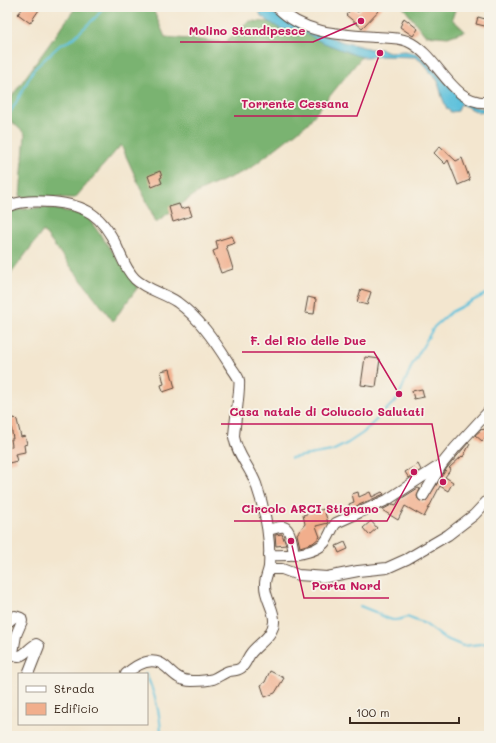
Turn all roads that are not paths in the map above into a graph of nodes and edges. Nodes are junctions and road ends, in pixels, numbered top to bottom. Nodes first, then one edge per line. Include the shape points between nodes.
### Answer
1 (277, 7) edge
2 (489, 102) edge
3 (7, 207) edge
4 (489, 411) edge
5 (442, 464) junction
6 (423, 496) dead end
7 (489, 499) edge
8 (268, 530) junction
9 (269, 555) junction
10 (294, 555) junction
11 (269, 569) junction
12 (7, 623) edge
13 (28, 673) edge
14 (127, 673) edge

1 - 2 street via 298,23 326,32 406,41 422,50 451,85 464,96 477,102
3 - 8 street via 13,204 44,201 80,206 91,212 108,230 126,268 135,279 177,302 212,338 240,381 234,437 240,456 255,482
4 - 5 street
5 - 6 street
5 - 10 street via 375,507 340,520 332,528 326,542 318,548
7 - 11 street via 448,536 387,568 327,577
8 - 9 street
8 - 10 street via 283,526 287,528
9 - 10 street
9 - 11 street
11 - 14 street via 264,582 274,615 274,625 241,668 212,679 189,681 180,679 156,662 134,667
12 - 13 street via 15,616 22,621 16,635 13,653 15,656 21,656 34,644 39,646

